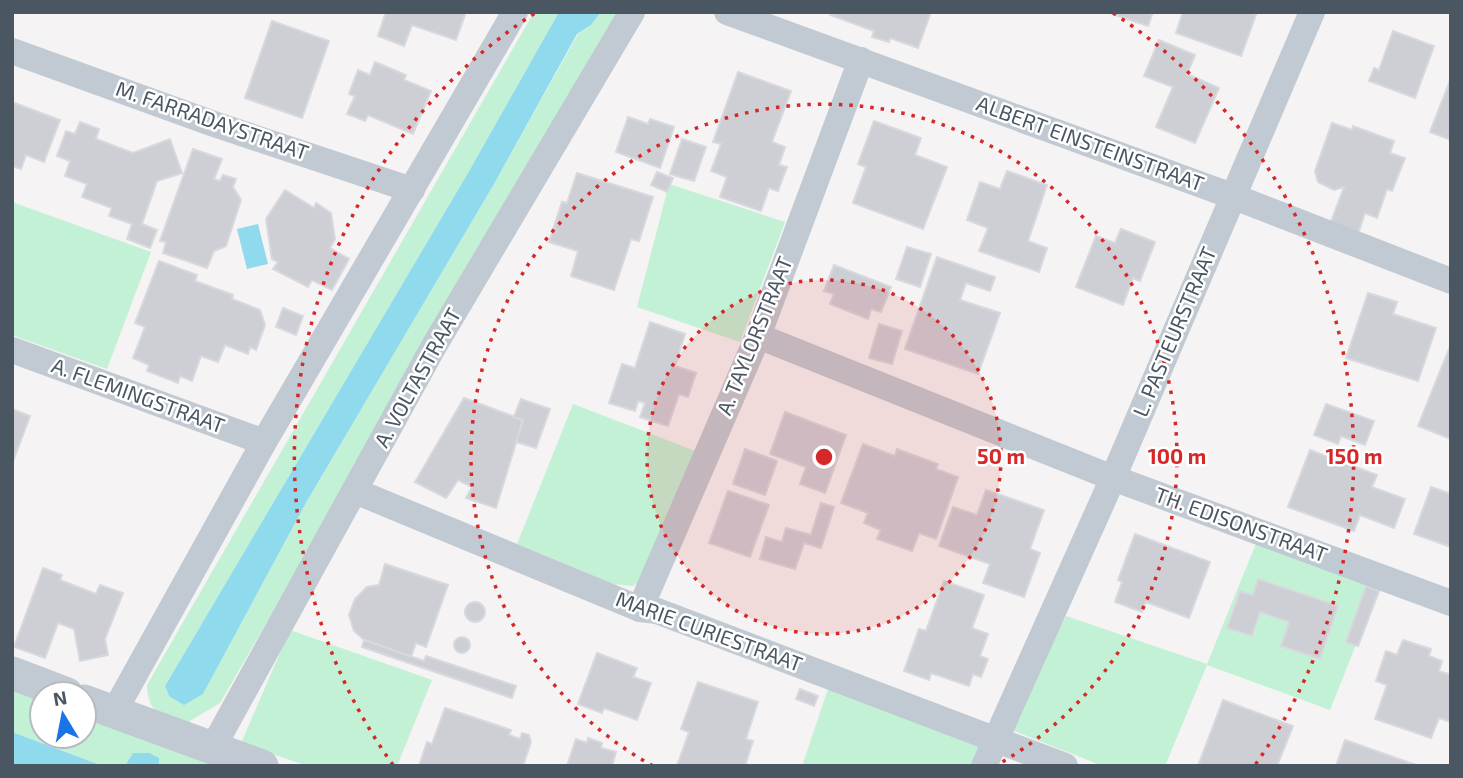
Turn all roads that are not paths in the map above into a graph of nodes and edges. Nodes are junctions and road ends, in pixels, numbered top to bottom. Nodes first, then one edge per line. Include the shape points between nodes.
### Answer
1 (515, 12) edge
2 (632, 12) edge
3 (727, 12) edge
4 (1312, 12) edge
5 (12, 51) edge
6 (860, 60) junction
7 (412, 190) junction
8 (1232, 196) junction
9 (1451, 281) edge
10 (758, 336) junction
11 (12, 350) edge
12 (264, 442) junction
13 (1113, 478) junction
14 (355, 491) junction
15 (1451, 603) edge
16 (640, 609) junction
17 (12, 673) edge
18 (30, 680) edge
19 (99, 706) edge
20 (995, 739) junction
21 (212, 749) junction
22 (262, 766) edge
23 (984, 766) edge
24 (1066, 766) edge

1 - 7 street
2 - 14 street, A. VOLTASTRAAT via 434,346
3 - 6 street, ALBERT EINSTEINSTRAAT
4 - 8 street, L. PASTEURSTRAAT
5 - 7 street, M. FARRADAYSTRAAT
6 - 8 street, ALBERT EINSTEINSTRAAT
6 - 10 street, A. TAYLORSTRAAT
7 - 12 street
8 - 9 street, ALBERT EINSTEINSTRAAT
8 - 13 street, L. PASTEURSTRAAT
10 - 13 street, TH. EDISONSTRAAT
10 - 16 street, A. TAYLORSTRAAT
11 - 12 street, A. FLEMINGSTRAAT
12 - 19 street
13 - 15 street, TH. EDISONSTRAAT
13 - 20 street, L. PASTEURSTRAAT
14 - 16 street, MARIE CURIESTRAAT
14 - 21 street, A. VOLTASTRAAT
16 - 20 street, MARIE CURIESTRAAT via 657,611
17 - 18 street
19 - 21 street
20 - 23 street, L. PASTEURSTRAAT
20 - 24 street, MARIE CURIESTRAAT
21 - 22 street

